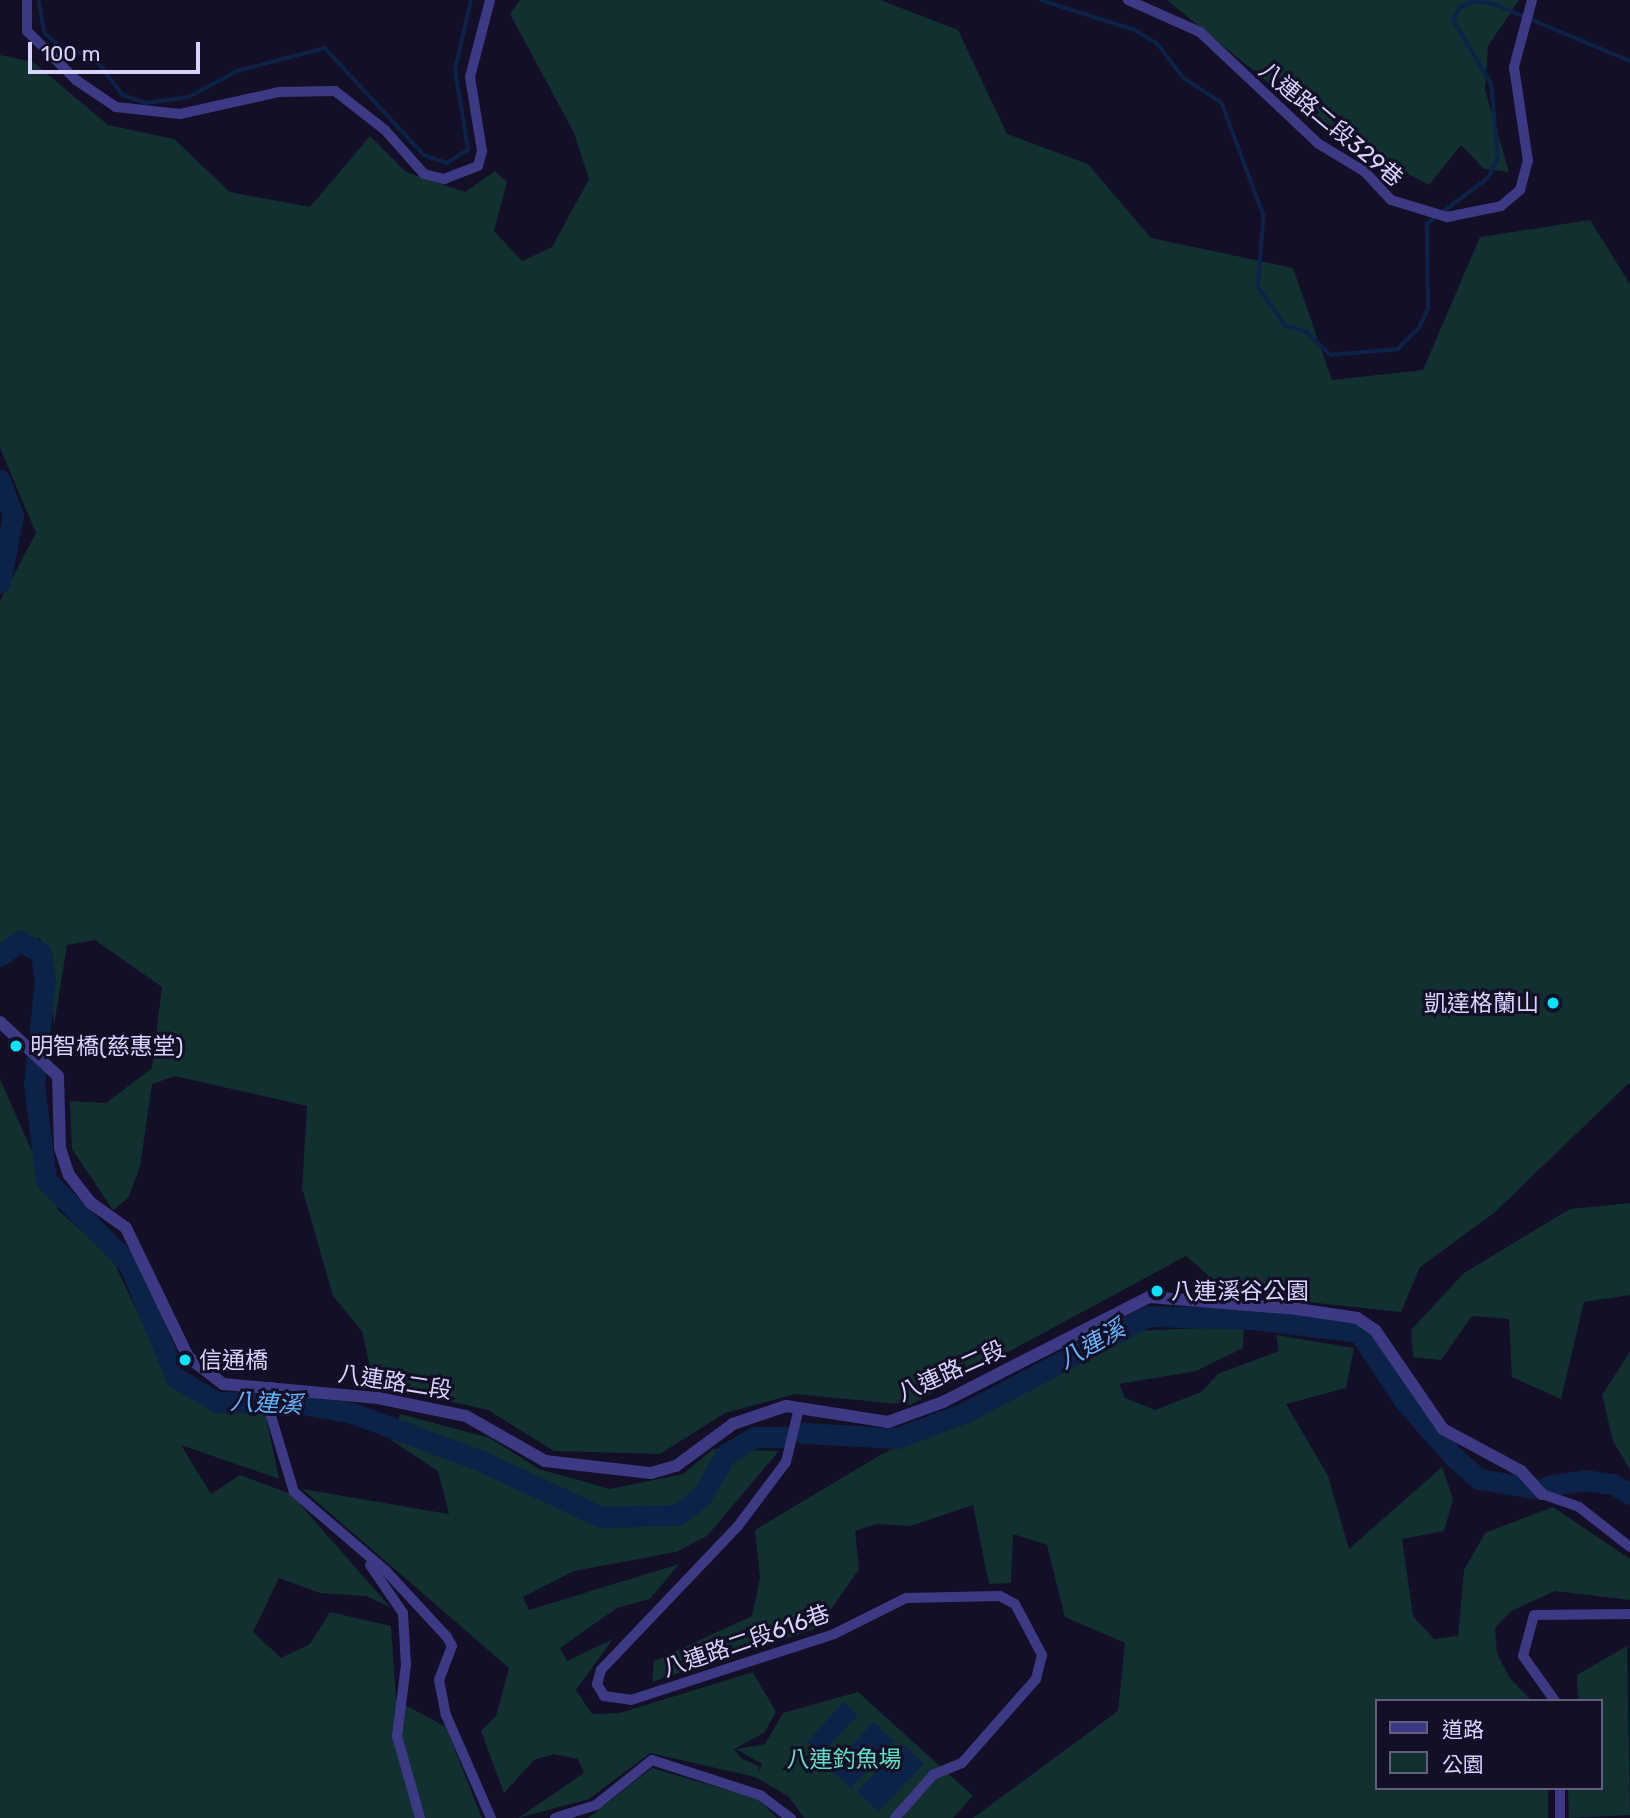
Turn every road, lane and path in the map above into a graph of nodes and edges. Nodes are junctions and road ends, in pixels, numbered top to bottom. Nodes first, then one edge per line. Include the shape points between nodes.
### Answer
1 (27, 0) edge
2 (490, 0) edge
3 (1128, 0) edge
4 (1527, 10) edge
5 (0, 1022) edge
6 (272, 1390) junction
7 (799, 1408) junction
8 (1542, 1494) joint
9 (1630, 1547) edge
10 (361, 1554) junction
11 (1630, 1614) edge
12 (1554, 1699) edge
13 (1560, 1790) edge
14 (420, 1818) edge
15 (491, 1818) edge
16 (555, 1818) edge
17 (791, 1818) edge
18 (895, 1818) edge
19 (1560, 1818) edge

1 - 2 street via 27,31 76,80 116,107 180,114 279,92 335,91 369,116 424,174 444,179 478,166 482,151 470,77
3 - 4 street, 八連路二段329巷 via 1200,32 1319,144 1365,172 1391,200 1428,215 1447,217 1501,206 1520,190 1528,161 1514,67
5 - 6 street, 八連路二段 via 58,1076 60,1147 69,1175 91,1203 126,1228 188,1357 223,1384
6 - 7 street, 八連路二段 via 466,1416 545,1461 626,1475 676,1466 733,1424 786,1406
6 - 10 street via 271,1416 294,1492
7 - 8 street, 八連路二段 via 888,1422 943,1402 1149,1297 1332,1312 1375,1330 1443,1429 1521,1471
7 - 18 street, 八連路二段616巷 via 786,1462 738,1526 601,1670 597,1684 604,1696 631,1700 834,1634 906,1598 1000,1596 1015,1604 1042,1656 1036,1679 962,1763 933,1775
8 - 9 street, 八連路二段 via 1579,1507
10 - 14 street via 403,1613 406,1665 397,1737
10 - 15 street via 385,1570 452,1646 439,1680 446,1714
11 - 12 street via 1534,1615 1523,1639 1523,1656
13 - 19 street
16 - 17 street via 596,1805 652,1760 760,1795

